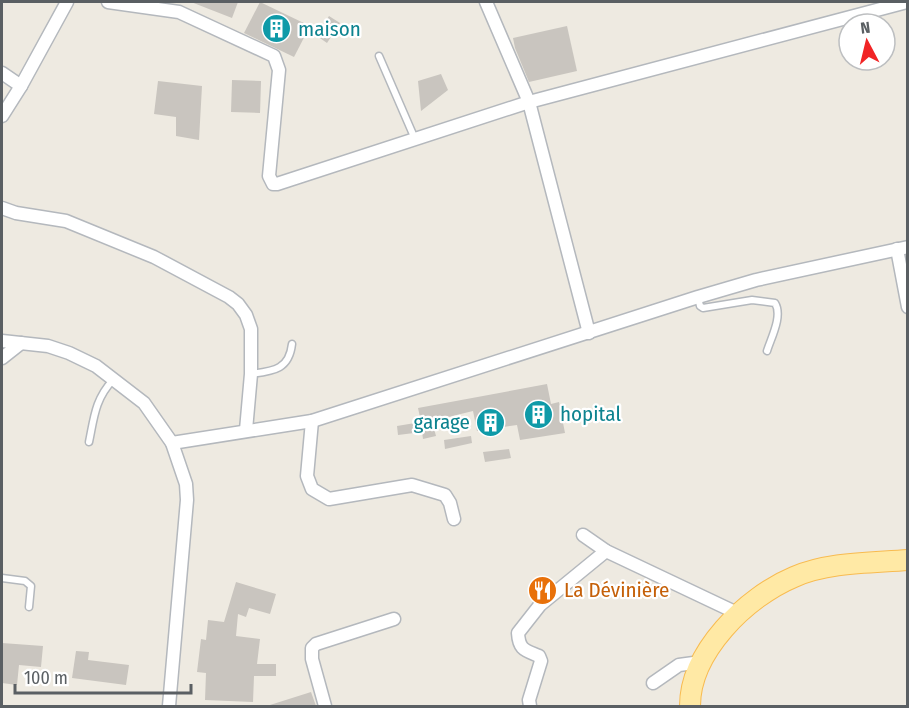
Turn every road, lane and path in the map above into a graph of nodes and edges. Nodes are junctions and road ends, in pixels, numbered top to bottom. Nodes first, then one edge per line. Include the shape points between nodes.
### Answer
1 (67, 2) edge
2 (108, 2) edge
3 (486, 2) edge
4 (908, 2) edge
5 (379, 56) dead end
6 (2, 73) edge
7 (21, 86) junction
8 (529, 102) junction
9 (2, 116) edge
10 (415, 139) junction
11 (2, 207) edge
12 (902, 248) edge
13 (698, 297) junction
14 (908, 307) edge
15 (589, 333) junction
16 (2, 340) edge
17 (21, 343) junction
18 (292, 344) dead end
19 (767, 351) dead end
20 (2, 358) edge
21 (251, 374) junction
22 (112, 380) junction
23 (312, 421) junction
24 (246, 430) junction
25 (89, 442) dead end
26 (172, 443) junction
27 (454, 519) dead end
28 (583, 535) dead end
29 (606, 550) junction
30 (908, 560) edge
31 (2, 578) edge
32 (29, 607) dead end
33 (739, 614) junction
34 (394, 619) dead end
35 (701, 662) junction
36 (653, 683) dead end
37 (169, 706) edge
38 (325, 706) edge
39 (530, 706) edge
40 (690, 706) edge

1 - 7 street
2 - 10 street via 179,12 274,56 279,70 269,176 273,184
3 - 8 street
4 - 8 street
5 - 10 lane
6 - 7 street
7 - 9 street
8 - 10 street
8 - 15 street
11 - 21 street via 16,213 66,220 154,257 229,297 246,315 252,329
12 - 13 street
12 - 14 street
13 - 15 street
13 - 19 lane via 700,306 708,309 737,301 775,303 777,316
15 - 23 street
16 - 17 street
17 - 20 street
17 - 22 street via 69,353 96,366
18 - 21 lane via 291,356 282,366
21 - 24 street
22 - 25 lane via 102,392
22 - 26 street via 144,403
23 - 24 street
23 - 27 street via 307,476 312,489 329,499 412,485 445,495
24 - 26 street
26 - 37 street via 186,484 187,500
28 - 29 street
29 - 33 street
29 - 39 street via 540,605 518,633 518,644 541,661
30 - 33 main road via 818,570 794,577
31 - 32 lane via 25,581 31,586
33 - 35 main road via 713,641
34 - 38 street via 312,648
35 - 36 street via 680,665
35 - 40 main road via 694,676

